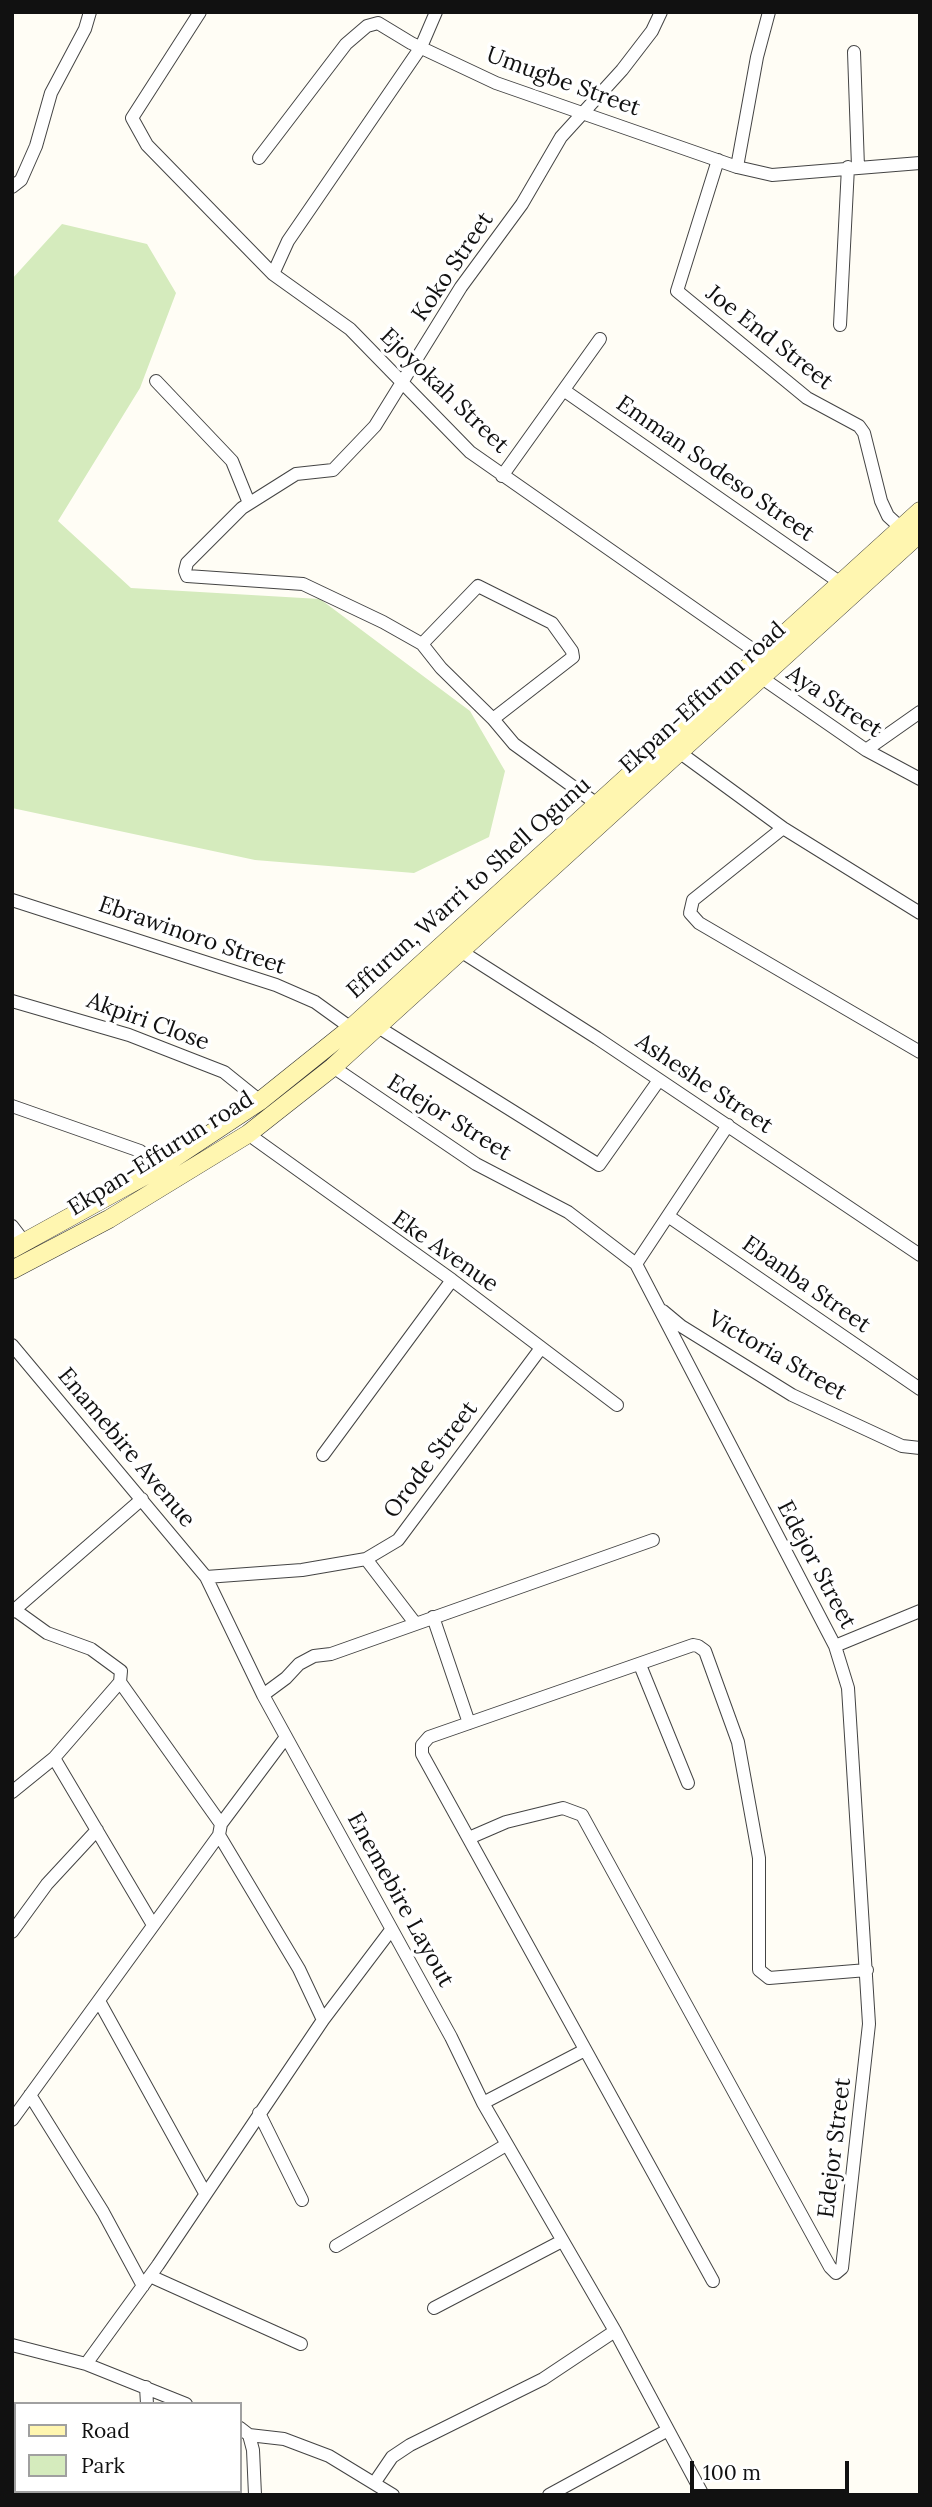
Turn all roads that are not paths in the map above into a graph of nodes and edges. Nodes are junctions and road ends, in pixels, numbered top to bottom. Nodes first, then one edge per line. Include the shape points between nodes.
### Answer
1 (90, 12) edge
2 (200, 12) edge
3 (436, 12) edge
4 (661, 12) edge
5 (769, 12) edge
6 (421, 47) junction
7 (854, 52) dead end
8 (584, 112) junction
9 (260, 158) dead end
10 (718, 160) junction
11 (920, 163) edge
12 (737, 167) junction
13 (853, 167) junction
14 (12, 187) edge
15 (273, 274) junction
16 (840, 325) dead end
17 (600, 339) dead end
18 (156, 382) dead end
19 (403, 382) junction
20 (565, 391) junction
21 (502, 476) junction
22 (249, 503) junction
23 (920, 511) edge
24 (901, 528) junction
25 (920, 533) edge
26 (847, 589) junction
27 (422, 644) junction
28 (762, 656) junction
29 (762, 678) junction
30 (920, 712) edge
31 (493, 719) junction
32 (866, 750) junction
33 (678, 752) junction
34 (920, 779) edge
35 (597, 804) junction
36 (783, 828) junction
37 (12, 900) edge
38 (920, 913) edge
39 (462, 952) junction
40 (12, 1001) edge
41 (378, 1027) junction
42 (351, 1028) junction
43 (920, 1052) edge
44 (333, 1067) junction
45 (659, 1080) junction
46 (260, 1101) junction
47 (12, 1105) edge
48 (728, 1125) junction
49 (248, 1134) junction
50 (159, 1168) junction
51 (668, 1216) junction
52 (12, 1226) edge
53 (18, 1246) edge
54 (920, 1255) edge
55 (636, 1264) junction
56 (12, 1270) edge
57 (452, 1280) junction
58 (657, 1306) junction
59 (12, 1345) edge
60 (541, 1348) junction
61 (920, 1389) edge
62 (617, 1405) dead end
63 (920, 1448) edge
64 (323, 1455) dead end
65 (142, 1499) junction
66 (653, 1540) dead end
67 (366, 1559) junction
68 (206, 1577) junction
69 (14, 1611) edge
70 (920, 1611) edge
71 (433, 1617) junction
72 (415, 1623) junction
73 (835, 1646) junction
74 (639, 1665) junction
75 (120, 1682) junction
76 (263, 1695) junction
77 (469, 1723) junction
78 (286, 1737) junction
79 (54, 1758) junction
80 (688, 1783) dead end
81 (12, 1792) edge
82 (97, 1830) junction
83 (220, 1830) junction
84 (469, 1838) junction
85 (153, 1925) junction
86 (391, 1930) junction
87 (12, 1932) edge
88 (867, 1970) junction
89 (99, 2001) junction
90 (323, 2020) junction
91 (585, 2050) junction
92 (30, 2095) junction
93 (483, 2103) junction
94 (259, 2113) junction
95 (13, 2118) edge
96 (506, 2145) junction
97 (205, 2193) junction
98 (303, 2200) dead end
99 (562, 2241) junction
100 (336, 2246) dead end
101 (146, 2281) junction
102 (713, 2281) dead end
103 (434, 2308) dead end
104 (615, 2331) junction
105 (301, 2344) dead end
106 (12, 2345) edge
107 (86, 2364) junction
108 (146, 2386) junction
109 (147, 2402) edge
110 (182, 2402) edge
111 (668, 2430) junction
112 (245, 2432) edge
113 (375, 2482) junction
114 (570, 2490) edge
115 (255, 2495) edge
116 (393, 2495) edge
117 (549, 2495) edge
118 (703, 2495) edge

1 - 14 street via 51,93 21,180
2 - 15 street, Ejoyokah Street via 132,118 147,145
3 - 6 street
4 - 8 street, Koko Street via 622,70
5 - 12 street
6 - 8 street, Umugbe Street via 496,83
6 - 9 street, Umugbe Street via 378,23 367,26 346,44
6 - 15 street via 288,241
7 - 13 street
8 - 10 street, Umugbe Street
8 - 19 street, Koko Street via 561,136 522,204 461,287
10 - 12 street, Umugbe Street
10 - 24 street, Joe End Street via 677,291 807,398 859,426 881,501
11 - 13 street, Umugbe Street
12 - 13 street, Umugbe Street via 772,175
13 - 16 street
15 - 19 street, Ejoyokah Street via 350,329
17 - 20 street
18 - 22 street via 232,461
19 - 21 street, Ejoyokah Street via 470,452
19 - 22 street, Koko Street via 375,426 333,470 296,474
20 - 21 street
20 - 26 street, Emman Sodeso Street
21 - 28 street, Ejoyokah Street
22 - 27 street, Koko Street via 187,563 187,576 303,584
23 - 24 main road, Effurun, Warri to Shell Ogunu
24 - 26 main road, Effurun, Warri to Shell Ogunu
25 - 26 main road, Ekpan-Effurun road
26 - 28 main road, Effurun, Warri to Shell Ogunu
26 - 29 main road, Ekpan-Effurun road
27 - 31 street
27 - 31 street via 478,586 552,623 573,657
28 - 35 main road, Effurun, Warri to Shell Ogunu
29 - 32 street, Aya Street
29 - 33 main road, Ekpan-Effurun road
30 - 32 street
31 - 35 street via 514,744
32 - 34 street, Aya Street
33 - 36 street
33 - 39 main road, Ekpan-Effurun road
35 - 42 main road, Effurun, Warri to Shell Ogunu
36 - 38 street
36 - 43 street via 693,900 690,913 699,923
37 - 42 street, Ebrawinoro Street via 276,985 315,1002
39 - 41 main road, Ekpan-Effurun road
39 - 45 street, Asheshe Street
40 - 46 street, Akpiri Close via 129,1035 224,1072
41 - 44 main road, Ekpan-Effurun road
41 - 45 street via 599,1165
42 - 46 main road, Effurun, Warri to Shell Ogunu
44 - 49 main road, Ekpan-Effurun road
44 - 55 street, Edejor Street via 476,1164 568,1212
45 - 48 street, Asheshe Street
46 - 50 main road, Effurun, Warri to Shell Ogunu
47 - 50 street via 140,1151
48 - 51 street
48 - 54 street, Asheshe Street
49 - 56 main road, Ekpan-Effurun road via 109,1219
49 - 57 street, Eke Avenue
50 - 53 main road, Effurun, Warri to Shell Ogunu
51 - 55 street
51 - 61 street, Ebanba Street
52 - 53 street
55 - 58 street, Edejor Street
57 - 60 street, Eke Avenue
57 - 64 street
58 - 63 street, Victoria Street via 792,1395 902,1446
58 - 73 street, Edejor Street
59 - 65 street, Enamebire Avenue
60 - 62 street, Eke Avenue
60 - 67 street, Orode Street via 398,1540
65 - 68 street, Enamebire Avenue
65 - 69 street
66 - 71 street
67 - 68 street, Orode Street via 302,1570
67 - 72 street
68 - 76 street, Enemebire Layout
69 - 75 street via 47,1633 109,1660 121,1671
70 - 73 street
71 - 72 street
71 - 77 street
72 - 76 street via 314,1656
73 - 88 street, Edejor Street via 848,1688
74 - 77 street
74 - 80 street
74 - 88 street via 693,1645 705,1651 738,1742 759,1858 759,1970 763,1976
75 - 79 street
75 - 83 street
76 - 78 street, Enemebire Layout
77 - 84 street via 429,1737 422,1754
78 - 83 street
78 - 86 street, Enemebire Layout
79 - 81 street
79 - 82 street
82 - 85 street
82 - 87 street via 47,1884
83 - 85 street
83 - 90 street
84 - 88 street, Edejor Street via 506,1822 563,1808 582,1815 836,2273 842,2268 868,2051
84 - 91 street
85 - 89 street
86 - 90 street
86 - 93 street, Enemebire Layout
89 - 92 street
89 - 97 street
90 - 94 street
91 - 93 street
91 - 102 street
92 - 95 street
92 - 101 street
93 - 96 street, Enemebire Layout
94 - 97 street
94 - 98 street
96 - 99 street, Enemebire Layout
96 - 100 street
97 - 101 street
99 - 103 street
99 - 104 street, Enemebire Layout
101 - 105 street
101 - 107 street
104 - 111 street, Enemebire Layout
104 - 113 street via 543,2379 410,2445 392,2457
106 - 107 street
107 - 108 street
108 - 109 street
108 - 110 street
111 - 114 street
111 - 118 street, Enemebire Layout
112 - 113 street via 328,2456
112 - 115 street
113 - 116 street
114 - 117 street

